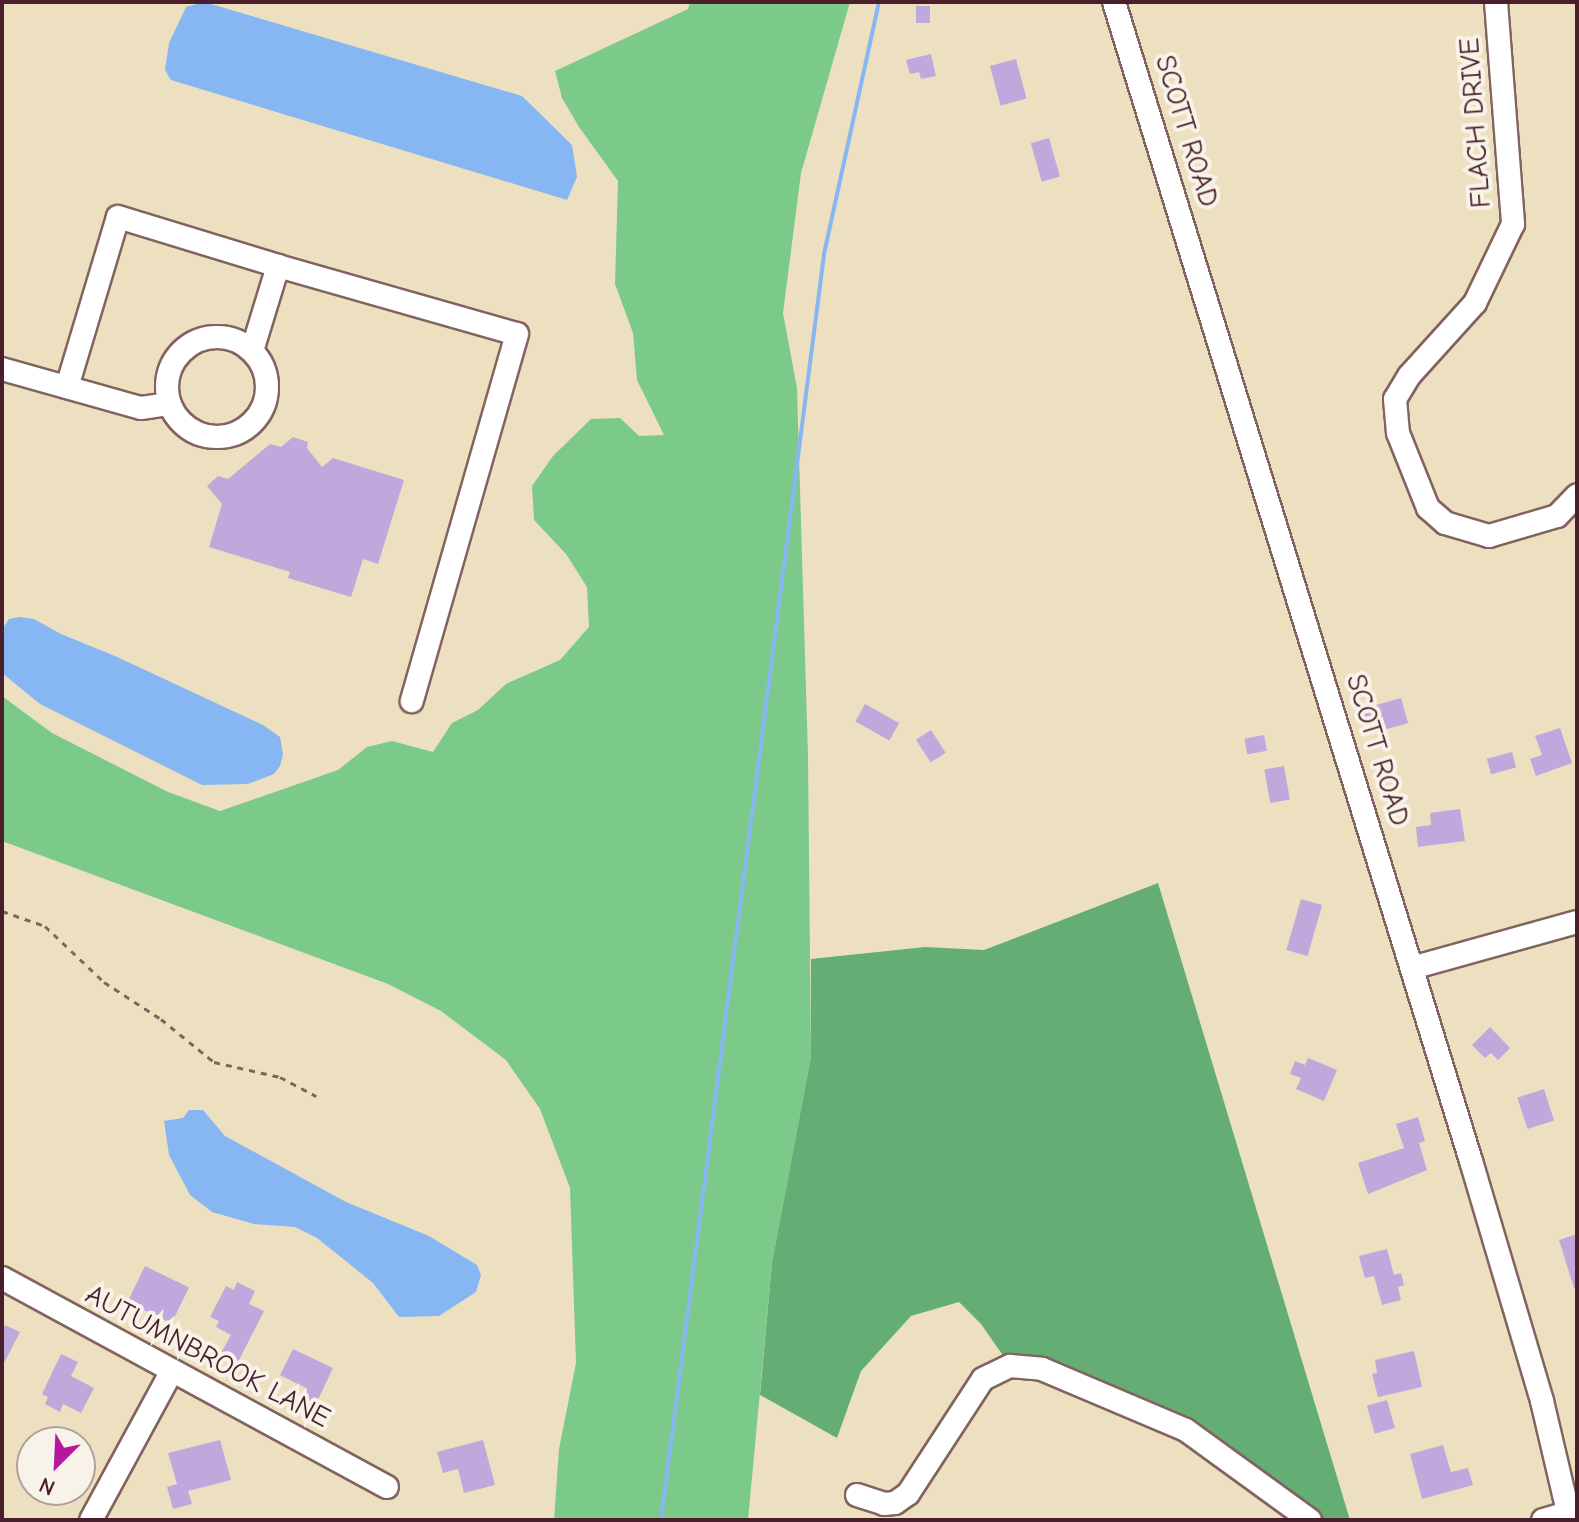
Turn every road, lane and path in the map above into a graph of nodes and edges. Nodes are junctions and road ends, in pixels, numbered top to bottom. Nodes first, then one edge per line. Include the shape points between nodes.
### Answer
1 (1114, 2) edge
2 (1496, 2) edge
3 (278, 266) junction
4 (252, 351) junction
5 (2, 369) edge
6 (67, 387) junction
7 (170, 404) junction
8 (1577, 495) edge
9 (412, 701) dead end
10 (2, 911) edge
11 (1577, 922) edge
12 (1412, 968) junction
13 (316, 1096) dead end
14 (2, 1278) edge
15 (172, 1371) junction
16 (387, 1487) dead end
17 (857, 1495) dead end
18 (1572, 1515) edge
19 (91, 1520) edge
20 (1310, 1520) edge
21 (1543, 1520) edge

1 - 12 street, SCOTT ROAD
2 - 8 street, FLACH DRIVE via 1513,224 1475,303 1395,399 1398,433 1428,508 1457,528 1489,536 1557,516
3 - 4 street
3 - 6 street via 118,217
3 - 9 street via 517,334
4 - 7 street via 222,337 189,345 169,372
4 - 7 street via 262,364 267,395 262,411 238,433 222,437 191,430 176,419
5 - 6 street
6 - 7 street via 141,408
10 - 13 path via 45,926 104,982 214,1062 280,1077
11 - 12 street
12 - 18 street, SCOTT ROAD
14 - 15 street, AUTUMNBROOK LANE
15 - 16 street, AUTUMNBROOK LANE
15 - 19 street
17 - 20 street via 884,1504 908,1494 983,1379 1010,1366 1042,1369 1186,1430
18 - 21 street

